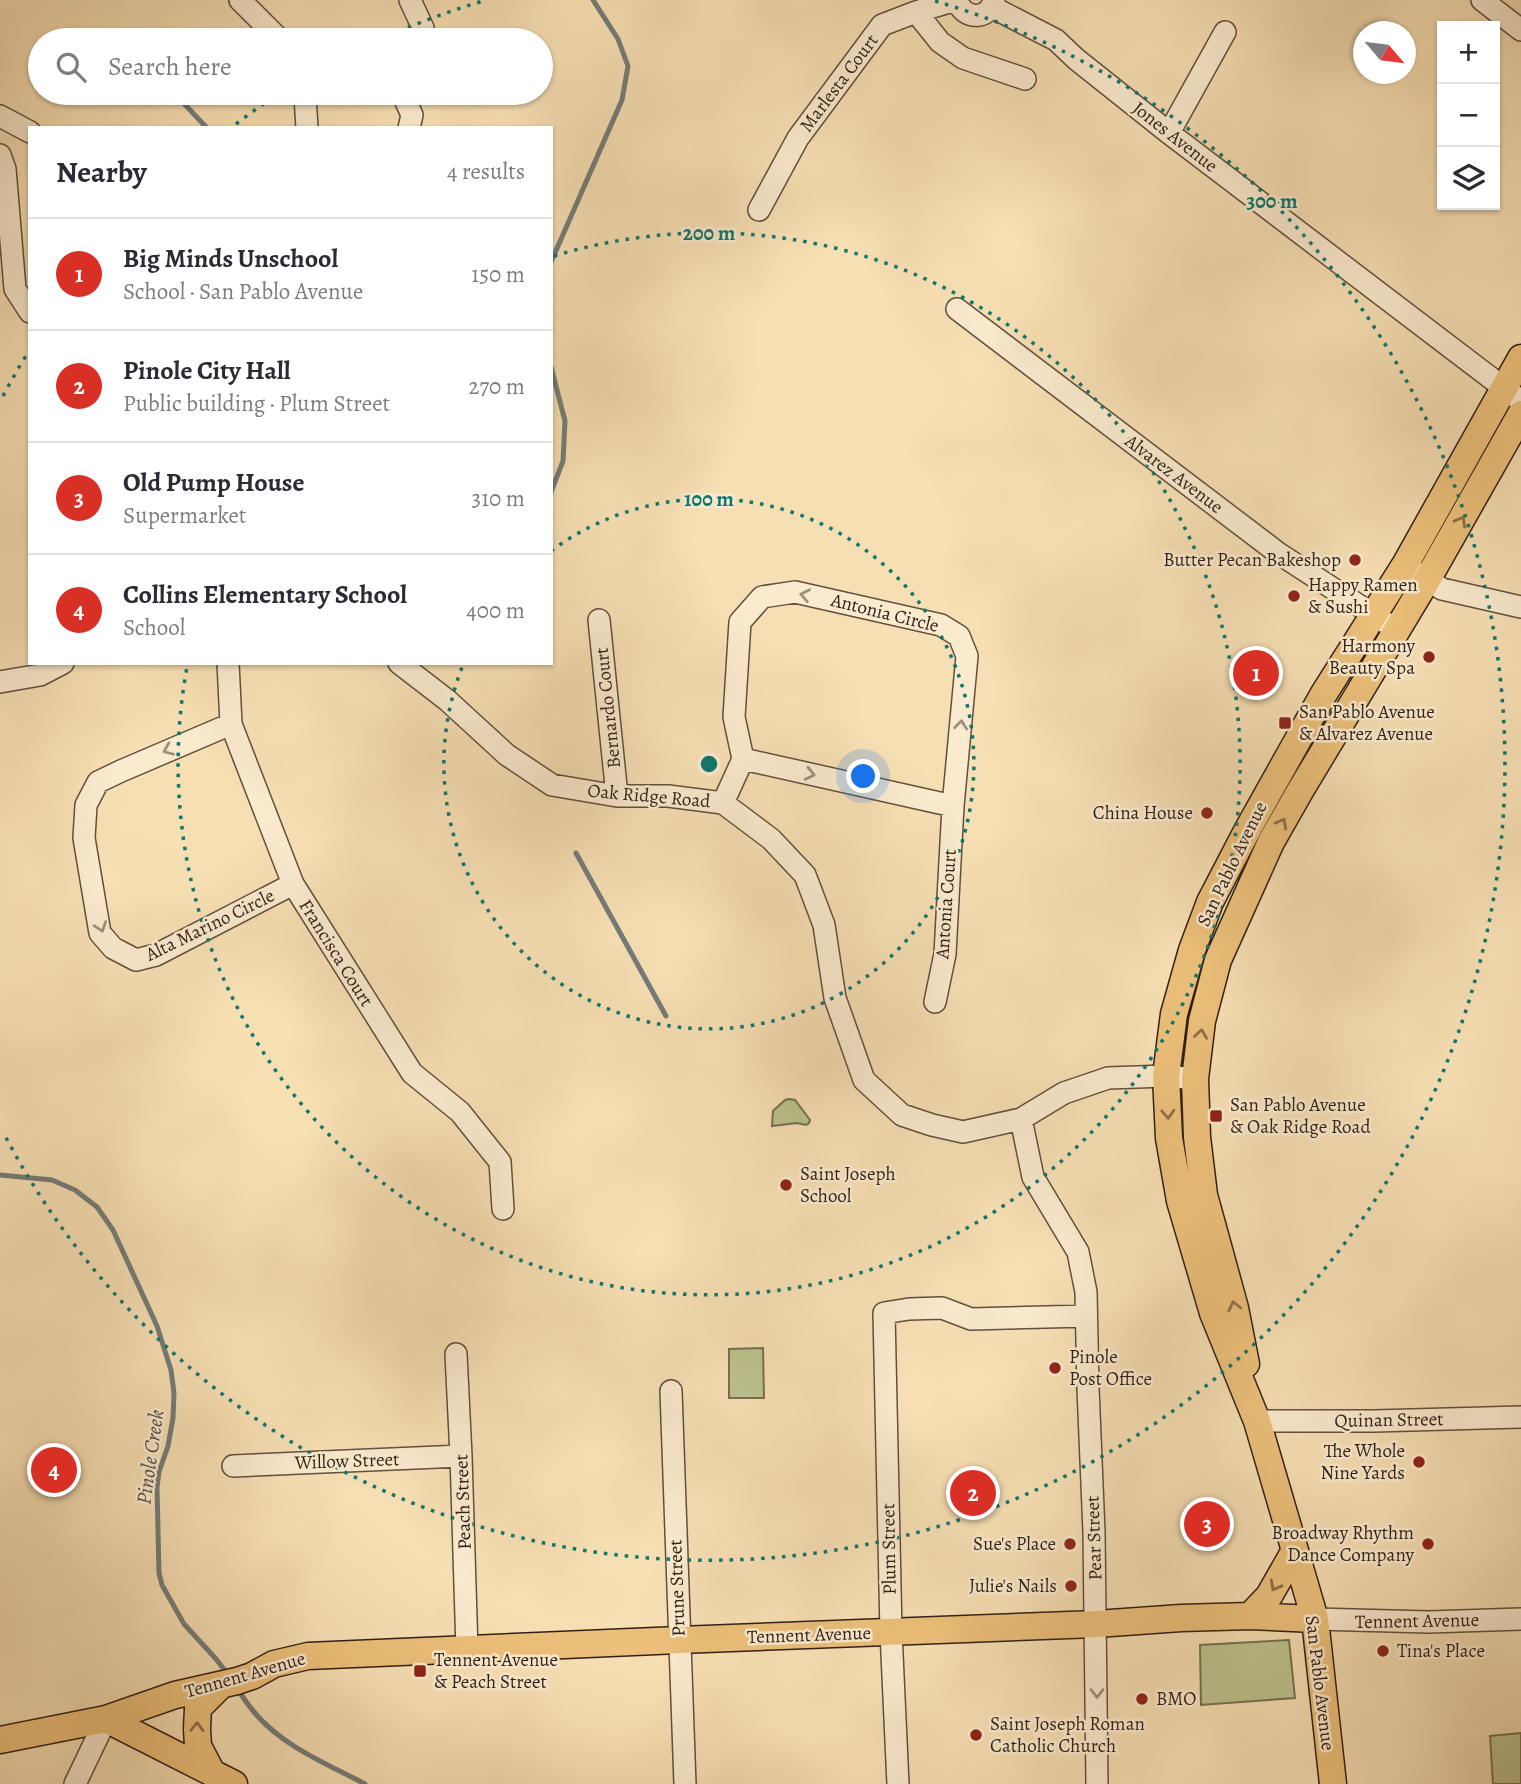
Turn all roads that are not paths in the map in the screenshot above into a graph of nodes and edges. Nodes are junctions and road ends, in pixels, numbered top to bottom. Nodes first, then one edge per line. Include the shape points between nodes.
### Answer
1 (410, 0) edge
2 (956, 0) edge
3 (1482, 0) edge
4 (251, 4) edge
5 (993, 4) edge
6 (916, 12) junction
7 (270, 28) edge
8 (423, 28) edge
9 (1521, 30) edge
10 (1225, 32) dead end
11 (1025, 79) dead end
12 (306, 105) edge
13 (407, 105) edge
14 (0, 116) edge
15 (307, 126) edge
16 (410, 126) edge
17 (28, 131) edge
18 (1169, 133) junction
19 (0, 155) edge
20 (759, 210) dead end
21 (28, 309) edge
22 (957, 309) dead end
23 (1521, 358) edge
24 (1513, 394) edge
25 (1521, 414) edge
26 (1405, 565) junction
27 (1427, 580) junction
28 (1521, 607) edge
29 (1374, 615) junction
30 (599, 620) dead end
31 (1397, 630) junction
32 (59, 665) edge
33 (228, 665) edge
34 (402, 665) edge
35 (0, 682) edge
36 (231, 724) junction
37 (743, 759) junction
38 (617, 796) junction
39 (723, 803) junction
40 (953, 806) junction
41 (293, 884) junction
42 (935, 1002) dead end
43 (1166, 1076) junction
44 (1195, 1079) junction
45 (1021, 1119) junction
46 (503, 1209) dead end
47 (1086, 1316) junction
48 (456, 1354) dead end
49 (671, 1391) dead end
50 (1521, 1417) edge
51 (1256, 1421) junction
52 (461, 1456) junction
53 (233, 1466) dead end
54 (1294, 1552) junction
55 (1250, 1616) junction
56 (1315, 1619) junction
57 (1521, 1619) edge
58 (1096, 1624) junction
59 (891, 1632) junction
60 (679, 1640) junction
61 (467, 1650) junction
62 (220, 1686) junction
63 (106, 1719) junction
64 (0, 1740) edge
65 (223, 1779) edge
66 (75, 1784) edge
67 (685, 1784) edge
68 (898, 1784) edge
69 (1097, 1784) edge
70 (1333, 1784) edge

1 - 8 street
2 - 5 street via 973,16
2 - 6 street, Marlesta Court
3 - 9 street
4 - 7 street
5 - 18 street, Jones Avenue via 1056,40
6 - 11 street via 940,43 963,58
6 - 20 street, Marlesta Court via 882,25 798,138
10 - 18 street
12 - 15 street
13 - 16 street via 412,116
14 - 17 street
18 - 24 street, Jones Avenue
19 - 21 street via 15,289
22 - 29 street, Alvarez Avenue via 1278,553
23 - 24 main road, San Pablo Avenue
24 - 26 main road, San Pablo Avenue
27 -> 25 main road, San Pablo Avenue
26 - 27 street
26 - 29 main road, San Pablo Avenue
27 - 28 street via 1442,589
27 - 31 main road, San Pablo Avenue
29 - 31 street, Alvarez Avenue
29 - 43 main road, San Pablo Avenue via 1275,778 1210,902 1174,1014
30 - 38 street, Bernardo Court
44 -> 31 main road, San Pablo Avenue via 1202,1021 1228,936 1271,842
32 - 35 street via 40,676
33 - 36 street, Francisca Court
34 - 38 street, Oak Ridge Road via 507,755 552,785
36 - 41 street, Francisca Court
36 -> 41 street, Alta Marino Circle via 98,782 86,805 84,838 100,933 113,948 136,960 156,955
37 - 39 street
37 -> 40 street
40 -> 37 street, Antonia Circle via 967,656 959,636 941,625 795,592 762,597 740,622 734,717
38 - 39 street, Oak Ridge Road
39 - 45 street, Oak Ridge Road via 771,839 805,875 824,925 835,998 864,1080 902,1115 932,1125 963,1132
40 - 42 street, Antonia Court via 945,954
41 - 46 street, Francisca Court via 412,1073 460,1112 500,1162
43 - 44 street, Oak Ridge Road
43 - 45 street, Oak Ridge Road via 1108,1078 1064,1093
43 -> 51 main road, San Pablo Avenue via 1169,1138 1180,1201 1213,1313
51 -> 44 main road, San Pablo Avenue via 1235,1308 1204,1195
45 - 47 street, Pear Street via 1033,1177 1077,1252
47 - 58 street, Pear Street
47 - 59 street, Plum Street via 971,1319 942,1308 884,1313
48 - 52 street, Peach Street
49 - 60 street, Prune Street
50 - 51 street, Quinan Street
51 - 54 main road, San Pablo Avenue
52 - 53 street, Willow Street
52 - 61 street, Peach Street
54 -> 55 main road via 1269,1596
54 - 56 main road, San Pablo Avenue
55 - 56 main road, Tennent Avenue
55 - 58 main road, Tennent Avenue
56 - 57 street, Tennent Avenue
56 - 70 main road, San Pablo Avenue
58 - 59 main road, Tennent Avenue
58 -> 69 street, Pear Street
59 - 60 main road, Tennent Avenue
59 - 68 street, Plum Street
60 - 61 main road, Tennent Avenue
60 - 67 street, Prune Street
61 - 62 main road, Tennent Avenue via 308,1656
62 - 63 main road, Tennent Avenue via 175,1695
65 -> 62 main road via 198,1746 197,1729 198,1709
63 - 64 main road, Tennent Avenue
63 - 65 main road
63 - 66 street

